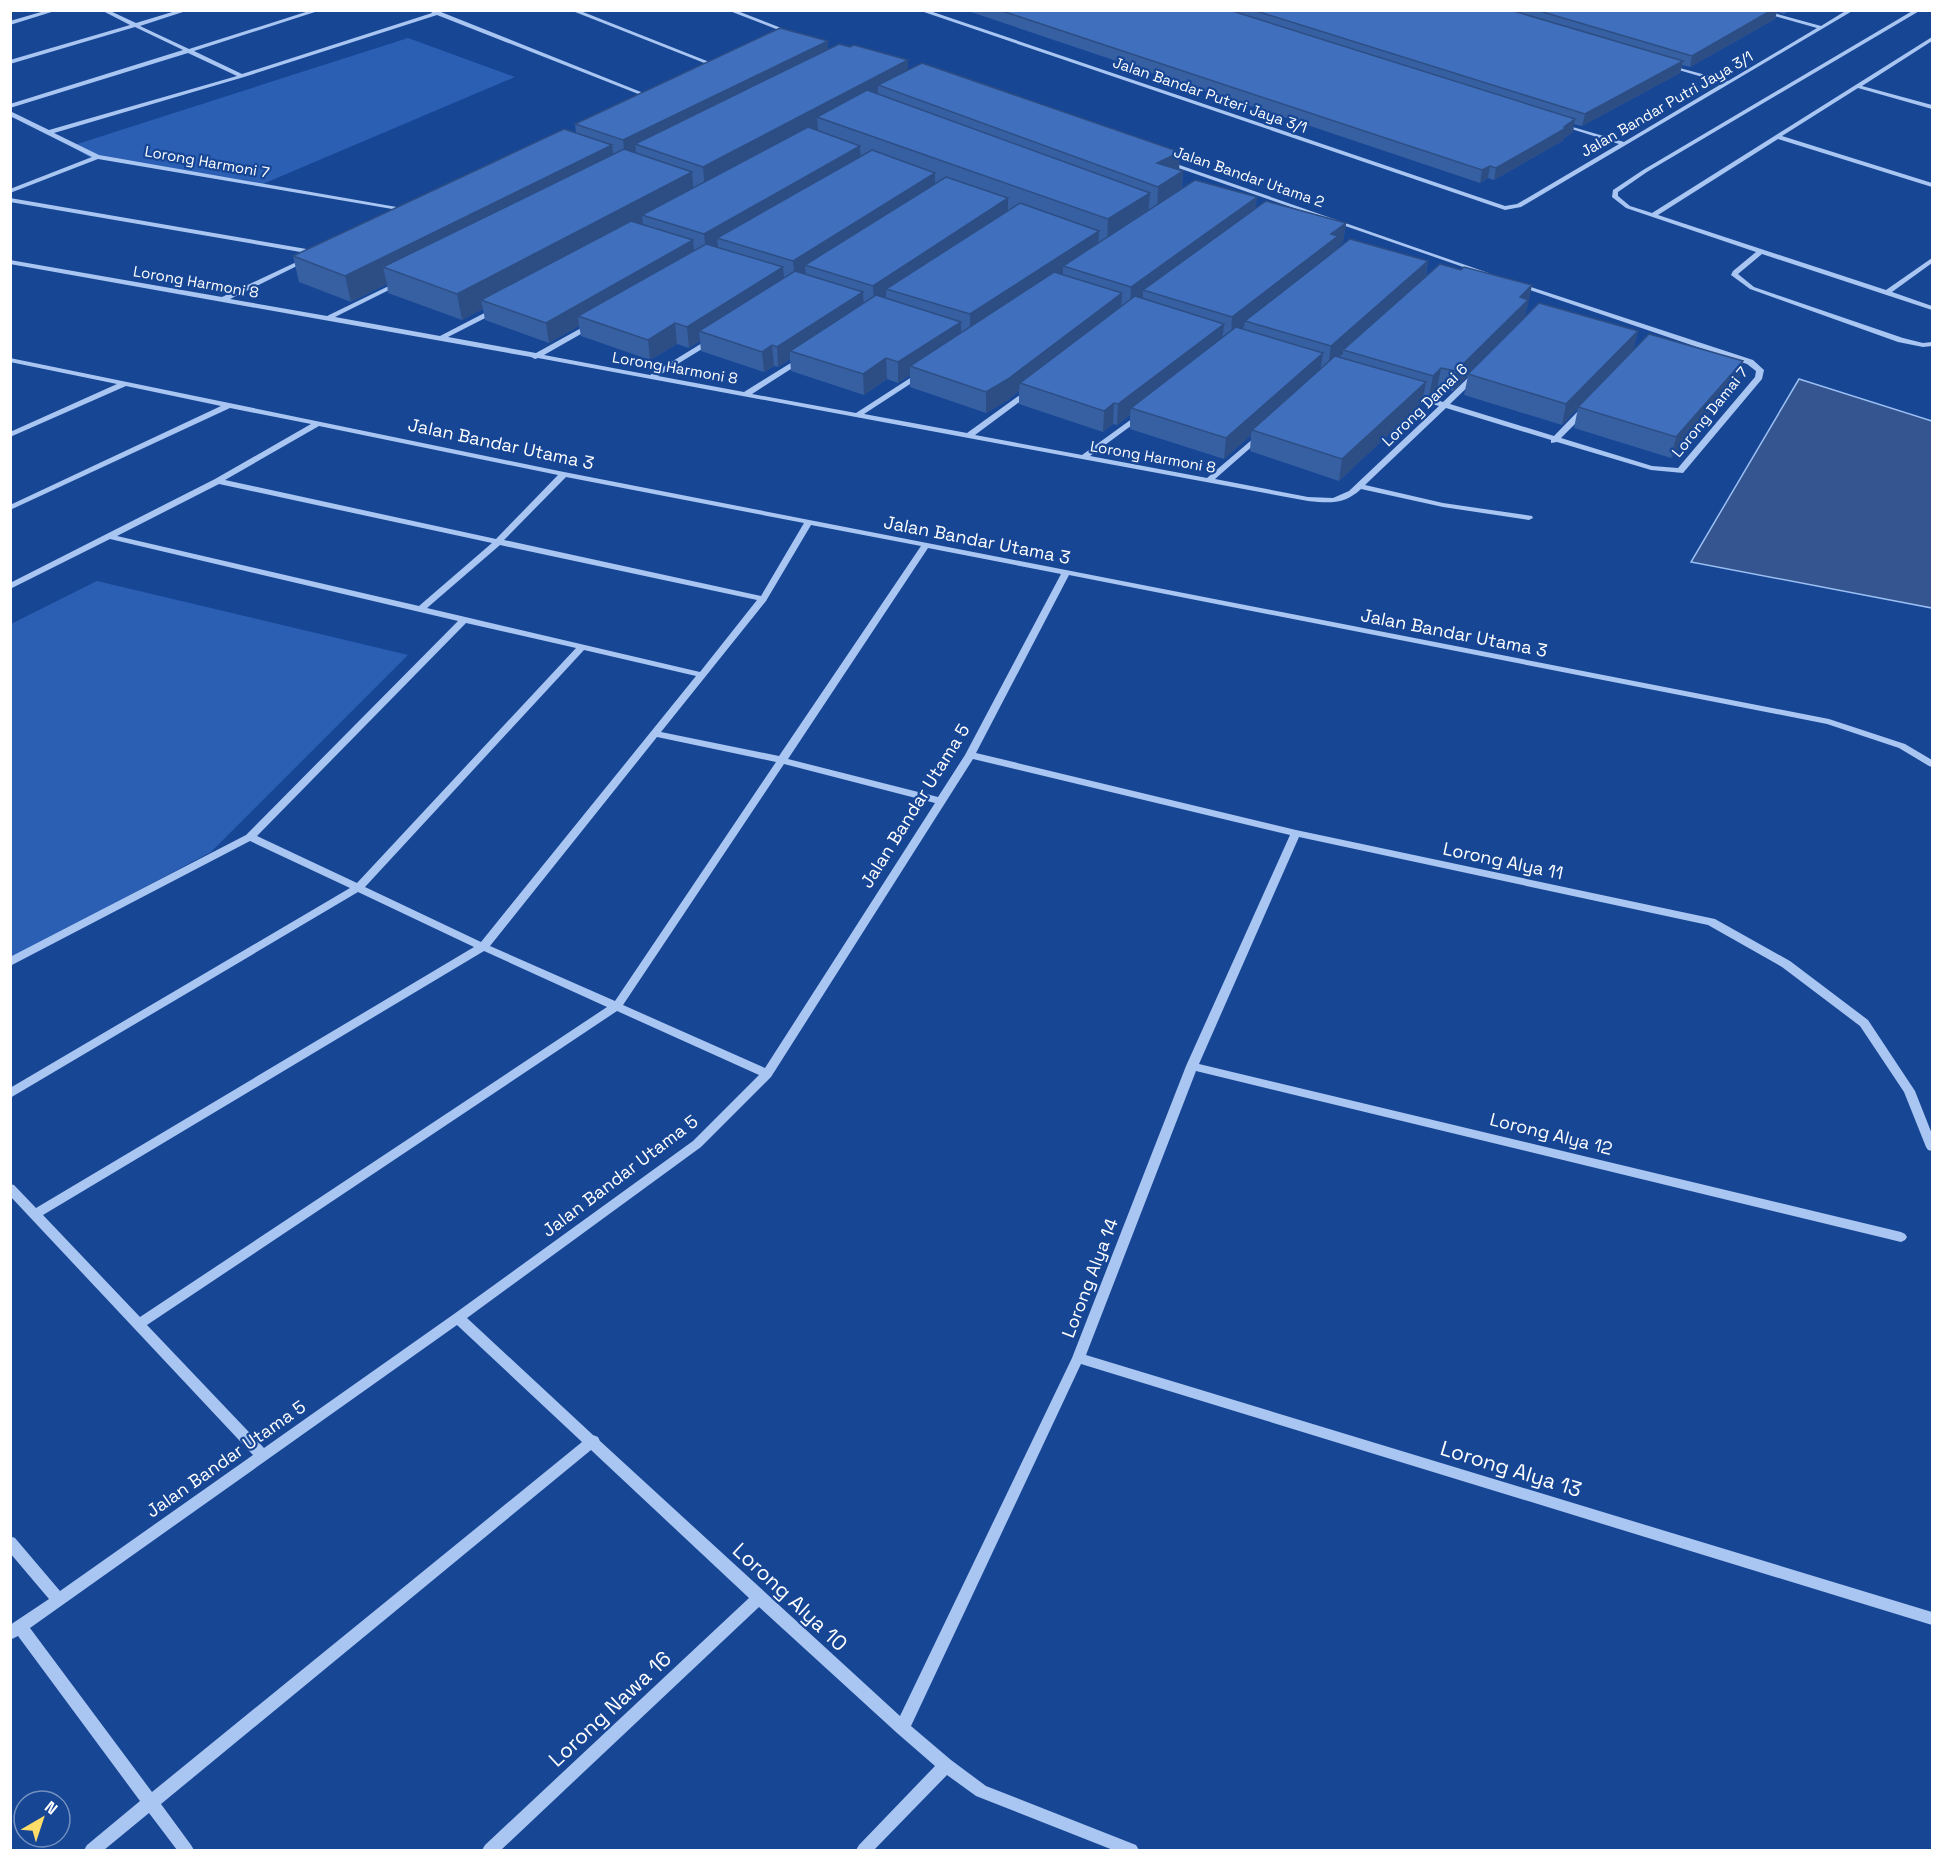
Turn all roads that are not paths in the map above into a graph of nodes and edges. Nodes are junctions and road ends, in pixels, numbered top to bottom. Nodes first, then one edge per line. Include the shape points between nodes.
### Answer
1 (56, 10) edge
2 (103, 10) edge
3 (187, 10) edge
4 (319, 10) edge
5 (572, 10) edge
6 (729, 10) edge
7 (920, 10) edge
8 (1755, 10) edge
9 (1852, 10) edge
10 (1919, 10) edge
11 (434, 12) edge
12 (10, 23) edge
13 (135, 26) junction
14 (1822, 28) junction
15 (785, 31) junction
16 (795, 34) edge
17 (774, 35) edge
18 (1932, 39) edge
19 (189, 51) junction
20 (724, 60) edge
21 (10, 62) edge
22 (1660, 63) edge
23 (714, 65) junction
24 (704, 69) edge
25 (242, 76) junction
26 (1729, 83) junction
27 (1857, 86) junction
28 (657, 92) edge
29 (648, 96) junction
30 (637, 101) edge
31 (10, 106) edge
32 (1932, 107) edge
33 (10, 114) edge
34 (1558, 123) edge
35 (47, 133) junction
36 (1777, 137) junction
37 (1625, 144) junction
38 (97, 157) junction
39 (1159, 160) edge
40 (1215, 179) junction
41 (1932, 185) edge
42 (1205, 186) edge
43 (10, 191) edge
44 (10, 200) edge
45 (1281, 202) junction
46 (1491, 205) joint
47 (419, 206) edge
48 (1271, 209) edge
49 (409, 211) junction
50 (399, 215) edge
51 (1653, 215) junction
52 (1372, 234) junction
53 (1362, 241) edge
54 (330, 248) edge
55 (1761, 251) junction
56 (320, 253) junction
57 (1932, 260) edge
58 (10, 262) edge
59 (1453, 262) junction
60 (1444, 270) edge
61 (1498, 277) edge
62 (403, 281) edge
63 (1509, 281) edge
64 (1887, 293) junction
65 (1554, 297) junction
66 (221, 300) junction
67 (1546, 305) edge
68 (501, 306) edge
69 (1932, 309) edge
70 (328, 318) junction
71 (595, 322) edge
72 (1659, 332) junction
73 (718, 335) edge
74 (441, 338) junction
75 (1651, 340) edge
76 (1932, 344) edge
77 (805, 356) edge
78 (535, 357) junction
79 (13, 362) edge
80 (933, 365) edge
81 (1479, 372) edge
82 (650, 378) junction
83 (1041, 381) edge
84 (124, 384) junction
85 (1400, 392) edge
86 (745, 395) junction
87 (227, 405) junction
88 (1446, 405) junction
89 (1587, 407) edge
90 (1148, 408) edge
91 (858, 415) junction
92 (319, 423) junction
93 (1269, 426) edge
94 (10, 435) edge
95 (969, 436) junction
96 (1554, 441) junction
97 (1083, 458) junction
98 (564, 474) junction
99 (218, 481) junction
100 (1208, 481) junction
101 (1359, 486) junction
102 (1334, 501) joint
103 (10, 508) edge
104 (1529, 518) dead end
105 (808, 523) junction
106 (112, 537) junction
107 (498, 542) junction
108 (925, 546) junction
109 (1065, 574) junction
110 (10, 587) edge
111 (763, 599) junction
112 (421, 609) junction
113 (464, 620) junction
114 (582, 647) junction
115 (702, 675) junction
116 (654, 733) junction
117 (970, 755) junction
118 (782, 760) junction
119 (1932, 764) edge
120 (941, 801) junction
121 (1296, 833) junction
122 (250, 837) junction
123 (358, 888) junction
124 (483, 946) junction
125 (10, 962) edge
126 (618, 1005) junction
127 (1192, 1066) junction
128 (767, 1074) junction
129 (10, 1094) edge
130 (1932, 1147) edge
131 (10, 1188) edge
132 (35, 1214) junction
133 (1901, 1237) dead end
134 (458, 1318) junction
135 (139, 1324) junction
136 (1078, 1358) junction
137 (592, 1441) junction
138 (262, 1455) junction
139 (10, 1542) edge
140 (759, 1598) junction
141 (58, 1599) junction
142 (1932, 1619) edge
143 (15, 1630) edge
144 (902, 1728) junction
145 (946, 1765) junction
146 (150, 1802) junction
147 (92, 1851) edge
148 (186, 1851) edge
149 (490, 1851) edge
150 (864, 1851) edge
151 (1131, 1851) edge

1 - 12 street
2 - 13 street
3 - 13 street
4 - 19 street
5 - 23 street
6 - 15 street
7 - 46 street, Jalan Bandar Puteri Jaya 3/1
8 - 14 street
9 - 14 street, Jalan Bandar Putri Jaya 3/1
10 - 51 street via 1615,191 1618,201
11 - 25 street
11 - 29 street
13 - 19 street
13 - 21 street
14 - 26 street, Jalan Bandar Putri Jaya 3/1
15 - 16 street
15 - 17 street
18 - 27 street
19 - 25 street
19 - 31 street
20 - 23 street
22 - 26 street
23 - 24 street
25 - 35 street
26 - 37 street, Jalan Bandar Putri Jaya 3/1
27 - 32 street
27 - 36 street
28 - 29 street
29 - 30 street
33 - 35 street, Lorong Harmoni 7
34 - 37 street
35 - 38 street, Lorong Harmoni 7
36 - 41 street
36 - 51 street
37 - 46 street, Jalan Bandar Putri Jaya 3/1 via 1519,206
38 - 43 street
38 - 49 street, Lorong Harmoni 7
39 - 40 street, Jalan Bandar Utama 2
40 - 42 street
40 - 45 street, Jalan Bandar Utama 2
44 - 56 street
45 - 48 street
45 - 52 street, Jalan Bandar Utama 2
47 - 49 street
49 - 50 street
51 - 55 street
52 - 53 street
52 - 59 street, Jalan Bandar Utama 2
54 - 56 street
55 - 64 street
55 - 76 street via 1734,275 1752,288 1901,340
56 - 66 street
57 - 64 street
58 - 66 street, Lorong Harmoni 8
59 - 60 street
59 - 61 street, Jalan Bandar Utama 2
62 - 70 street
63 - 65 street
64 - 69 street
65 - 67 street
65 - 72 street
66 - 70 street, Lorong Harmoni 8
68 - 74 street
70 - 74 street, Lorong Harmoni 8
71 - 78 street
72 - 75 street
72 - 96 street, Lorong Damai 7 via 1750,362 1760,370 1759,377 1680,471 1651,468
73 - 82 street
74 - 78 street, Lorong Harmoni 8
77 - 86 street
78 - 82 street, Lorong Harmoni 8
79 - 84 street, Jalan Bandar Utama 3
80 - 91 street
81 - 88 street, Lorong Damai 6
82 - 86 street, Lorong Harmoni 8
83 - 95 street
84 - 87 street, Jalan Bandar Utama 3
84 - 94 street
85 - 88 street
86 - 91 street, Lorong Harmoni 8
87 - 92 street, Jalan Bandar Utama 3
87 - 103 street
88 - 96 street
88 - 101 street, Lorong Damai 6
89 - 96 street
90 - 97 street
91 - 95 street, Lorong Harmoni 8
92 - 98 street, Jalan Bandar Utama 3
92 - 99 street
93 - 100 street
95 - 97 street, Lorong Harmoni 8
97 - 100 street, Lorong Harmoni 8
98 - 105 street, Jalan Bandar Utama 3
98 - 107 street
99 - 106 street
99 - 107 street
100 - 102 street, Lorong Harmoni 8
101 - 102 street, Lorong Damai 6
101 - 104 street via 1443,505
105 - 108 street, Jalan Bandar Utama 3
105 - 111 street
106 - 110 street
106 - 112 street
107 - 111 street
107 - 112 street
108 - 109 street, Jalan Bandar Utama 3
108 - 118 street
109 - 117 street, Jalan Bandar Utama 5
109 - 119 street, Jalan Bandar Utama 3 via 1829,722 1902,746
111 - 115 street
112 - 113 street
113 - 114 street
113 - 122 street
114 - 115 street
114 - 123 street
115 - 116 street
116 - 118 street
116 - 124 street
117 - 120 street, Jalan Bandar Utama 5
117 - 121 street, Lorong Alya 11
118 - 120 street
118 - 126 street
120 - 128 street, Jalan Bandar Utama 5
121 - 127 street, Lorong Alya 14
121 - 130 street, Lorong Alya 11 via 1712,922 1786,964 1864,1023 1909,1091
122 - 123 street
122 - 125 street
123 - 124 street
123 - 129 street
124 - 126 street
124 - 132 street
126 - 128 street
126 - 135 street
127 - 133 street, Lorong Alya 12
127 - 136 street, Lorong Alya 14
128 - 134 street, Jalan Bandar Utama 5 via 697,1144
131 - 132 street
132 - 135 street
134 - 137 street, Lorong Alya 10
134 - 138 street, Jalan Bandar Utama 5
135 - 138 street
136 - 142 street, Lorong Alya 13
136 - 144 street, Lorong Alya 14
137 - 140 street, Lorong Alya 10
137 - 146 street
138 - 141 street, Jalan Bandar Utama 5
139 - 141 street
140 - 144 street, Lorong Alya 10
140 - 149 street, Lorong Nawa 16
141 - 143 street, Jalan Bandar Utama 5
143 - 146 street
144 - 145 street, Lorong Alya 10
145 - 150 street
145 - 151 street, Lorong Alya 10 via 981,1791
146 - 147 street
146 - 148 street

